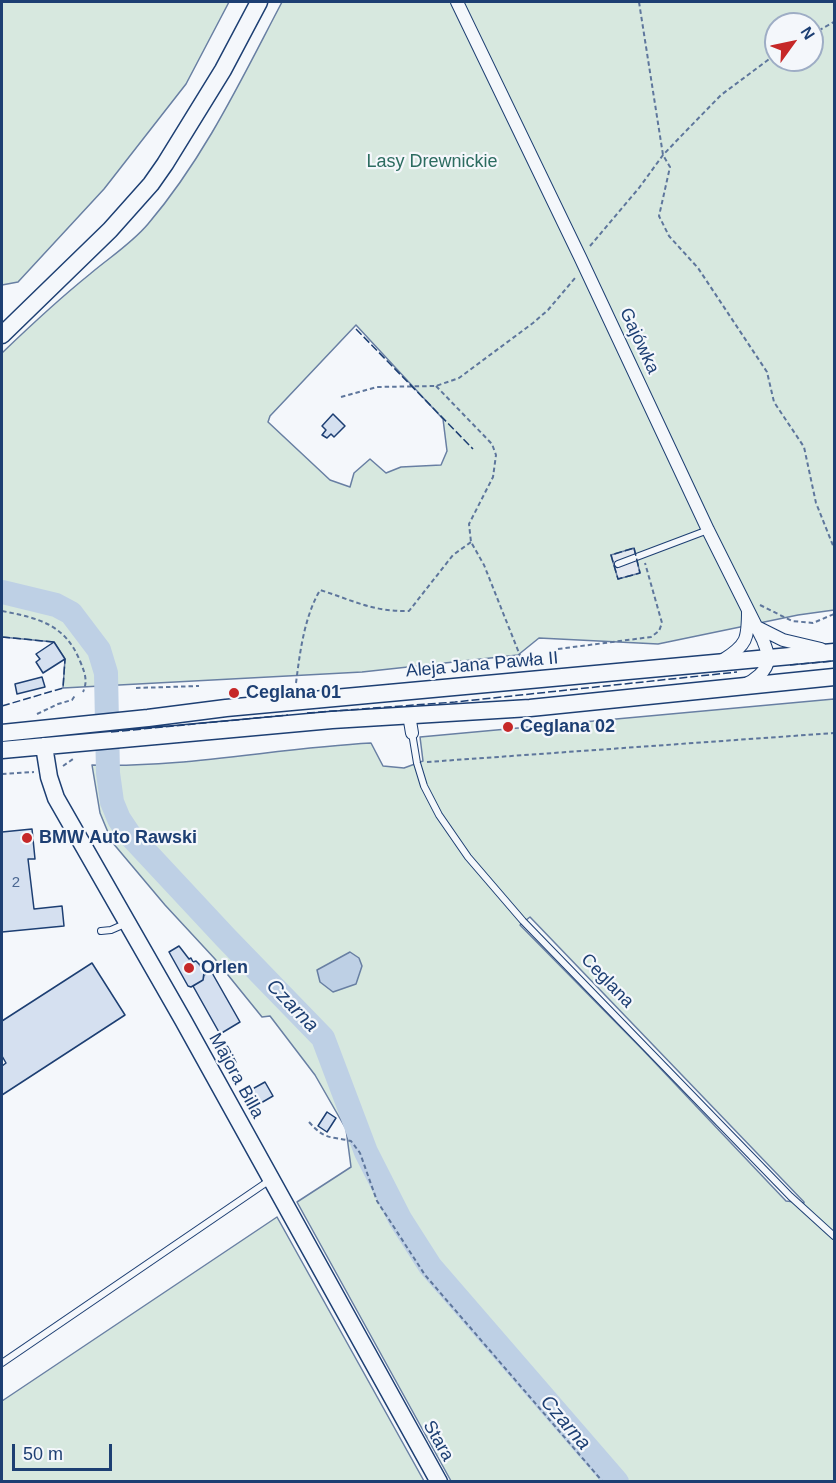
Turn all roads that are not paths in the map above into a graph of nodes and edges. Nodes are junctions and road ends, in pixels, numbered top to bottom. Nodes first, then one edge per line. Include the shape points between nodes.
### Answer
1 (259, 2) edge
2 (457, 2) edge
3 (3, 333) edge
4 (708, 530) junction
5 (618, 564) dead end
6 (748, 610) junction
7 (757, 627) junction
8 (833, 652) edge
9 (769, 659) junction
10 (718, 663) junction
11 (834, 677) edge
12 (741, 686) junction
13 (409, 715) junction
14 (2, 733) edge
15 (412, 733) joint
16 (44, 746) junction
17 (2, 750) edge
18 (127, 922) junction
19 (101, 931) dead end
20 (270, 1180) junction
21 (834, 1236) edge
22 (2, 1363) edge
23 (404, 1420) joint
24 (439, 1482) edge

1 - 3 main road via 212,88 151,184 110,230
2 - 4 street, Gajówka
4 - 5 lane
4 - 6 street, Gajówka
6 - 7 street, Gajówka
6 - 10 street via 742,647
7 - 8 street via 783,639
7 - 9 street, Gajówka
8 - 9 main road, Aleja Jana Pawła II
9 - 10 main road, Aleja Jana Pawła II
9 - 12 street via 758,676
10 - 14 main road, Aleja Jana Pawła II via 226,708
11 - 12 main road
12 - 13 main road via 530,708
13 - 15 street, Ceglana
13 - 16 main road
15 - 21 lane, Ceglana via 424,786 438,815 511,908
16 - 17 main road
16 - 18 main road, Majora Billa via 52,788
18 - 19 lane
18 - 20 main road, Majora Billa
20 - 22 lane
20 - 23 main road, Majora Billa
23 - 24 main road, Stara

